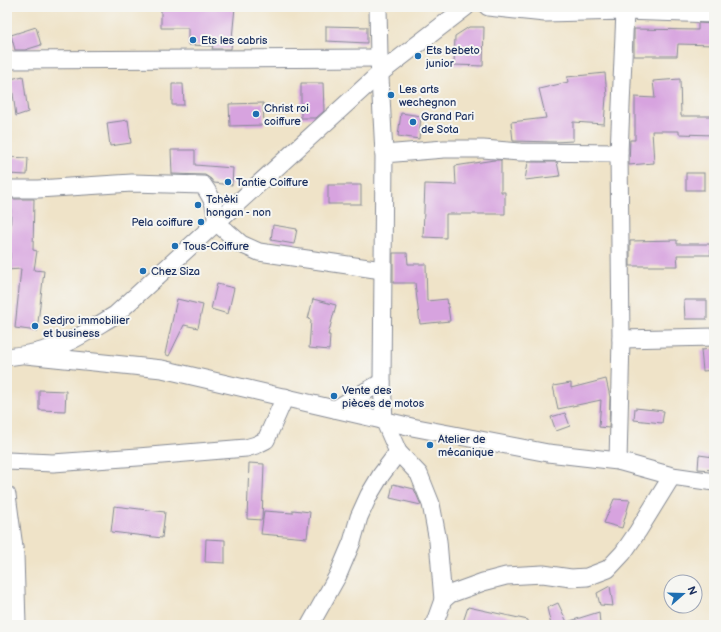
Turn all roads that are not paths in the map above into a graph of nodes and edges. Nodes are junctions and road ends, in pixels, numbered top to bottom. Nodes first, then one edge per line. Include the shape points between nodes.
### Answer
1 (378, 7) edge
2 (466, 7) edge
3 (488, 7) edge
4 (625, 10) junction
5 (714, 14) edge
6 (7, 60) edge
7 (379, 66) junction
8 (619, 153) junction
9 (384, 154) junction
10 (7, 189) edge
11 (216, 222) junction
12 (382, 270) junction
13 (714, 337) edge
14 (622, 339) junction
15 (26, 354) junction
16 (7, 358) edge
17 (382, 382) junction
18 (285, 397) junction
19 (335, 409) junction
20 (384, 420) junction
21 (398, 452) junction
22 (7, 461) edge
23 (618, 461) junction
24 (672, 476) junction
25 (714, 482) edge
26 (7, 495) edge
27 (443, 600) junction
28 (17, 625) edge
29 (310, 625) edge
30 (434, 625) edge

1 - 7 street
2 - 7 street
3 - 4 street via 545,13
4 - 5 street
4 - 8 street
6 - 7 street
7 - 9 street
7 - 11 street
8 - 9 street via 444,149
8 - 14 street
9 - 12 street
10 - 11 street via 132,183 203,186 212,197 216,209
11 - 12 street via 241,244 259,252
11 - 15 street via 115,315 63,344
12 - 17 street
13 - 14 street
14 - 23 street
15 - 16 street
15 - 18 street via 162,369
17 - 19 street
17 - 20 street
18 - 19 street
18 - 22 street via 266,440 246,448 53,463
19 - 20 street
20 - 21 street
20 - 23 street via 548,453
21 - 27 street via 419,474 431,504 438,541
21 - 29 street via 369,495 338,575
23 - 24 street
24 - 25 street
24 - 27 street via 623,553 608,569 576,578 543,574 506,576 450,594
26 - 28 street via 15,555
27 - 30 street

